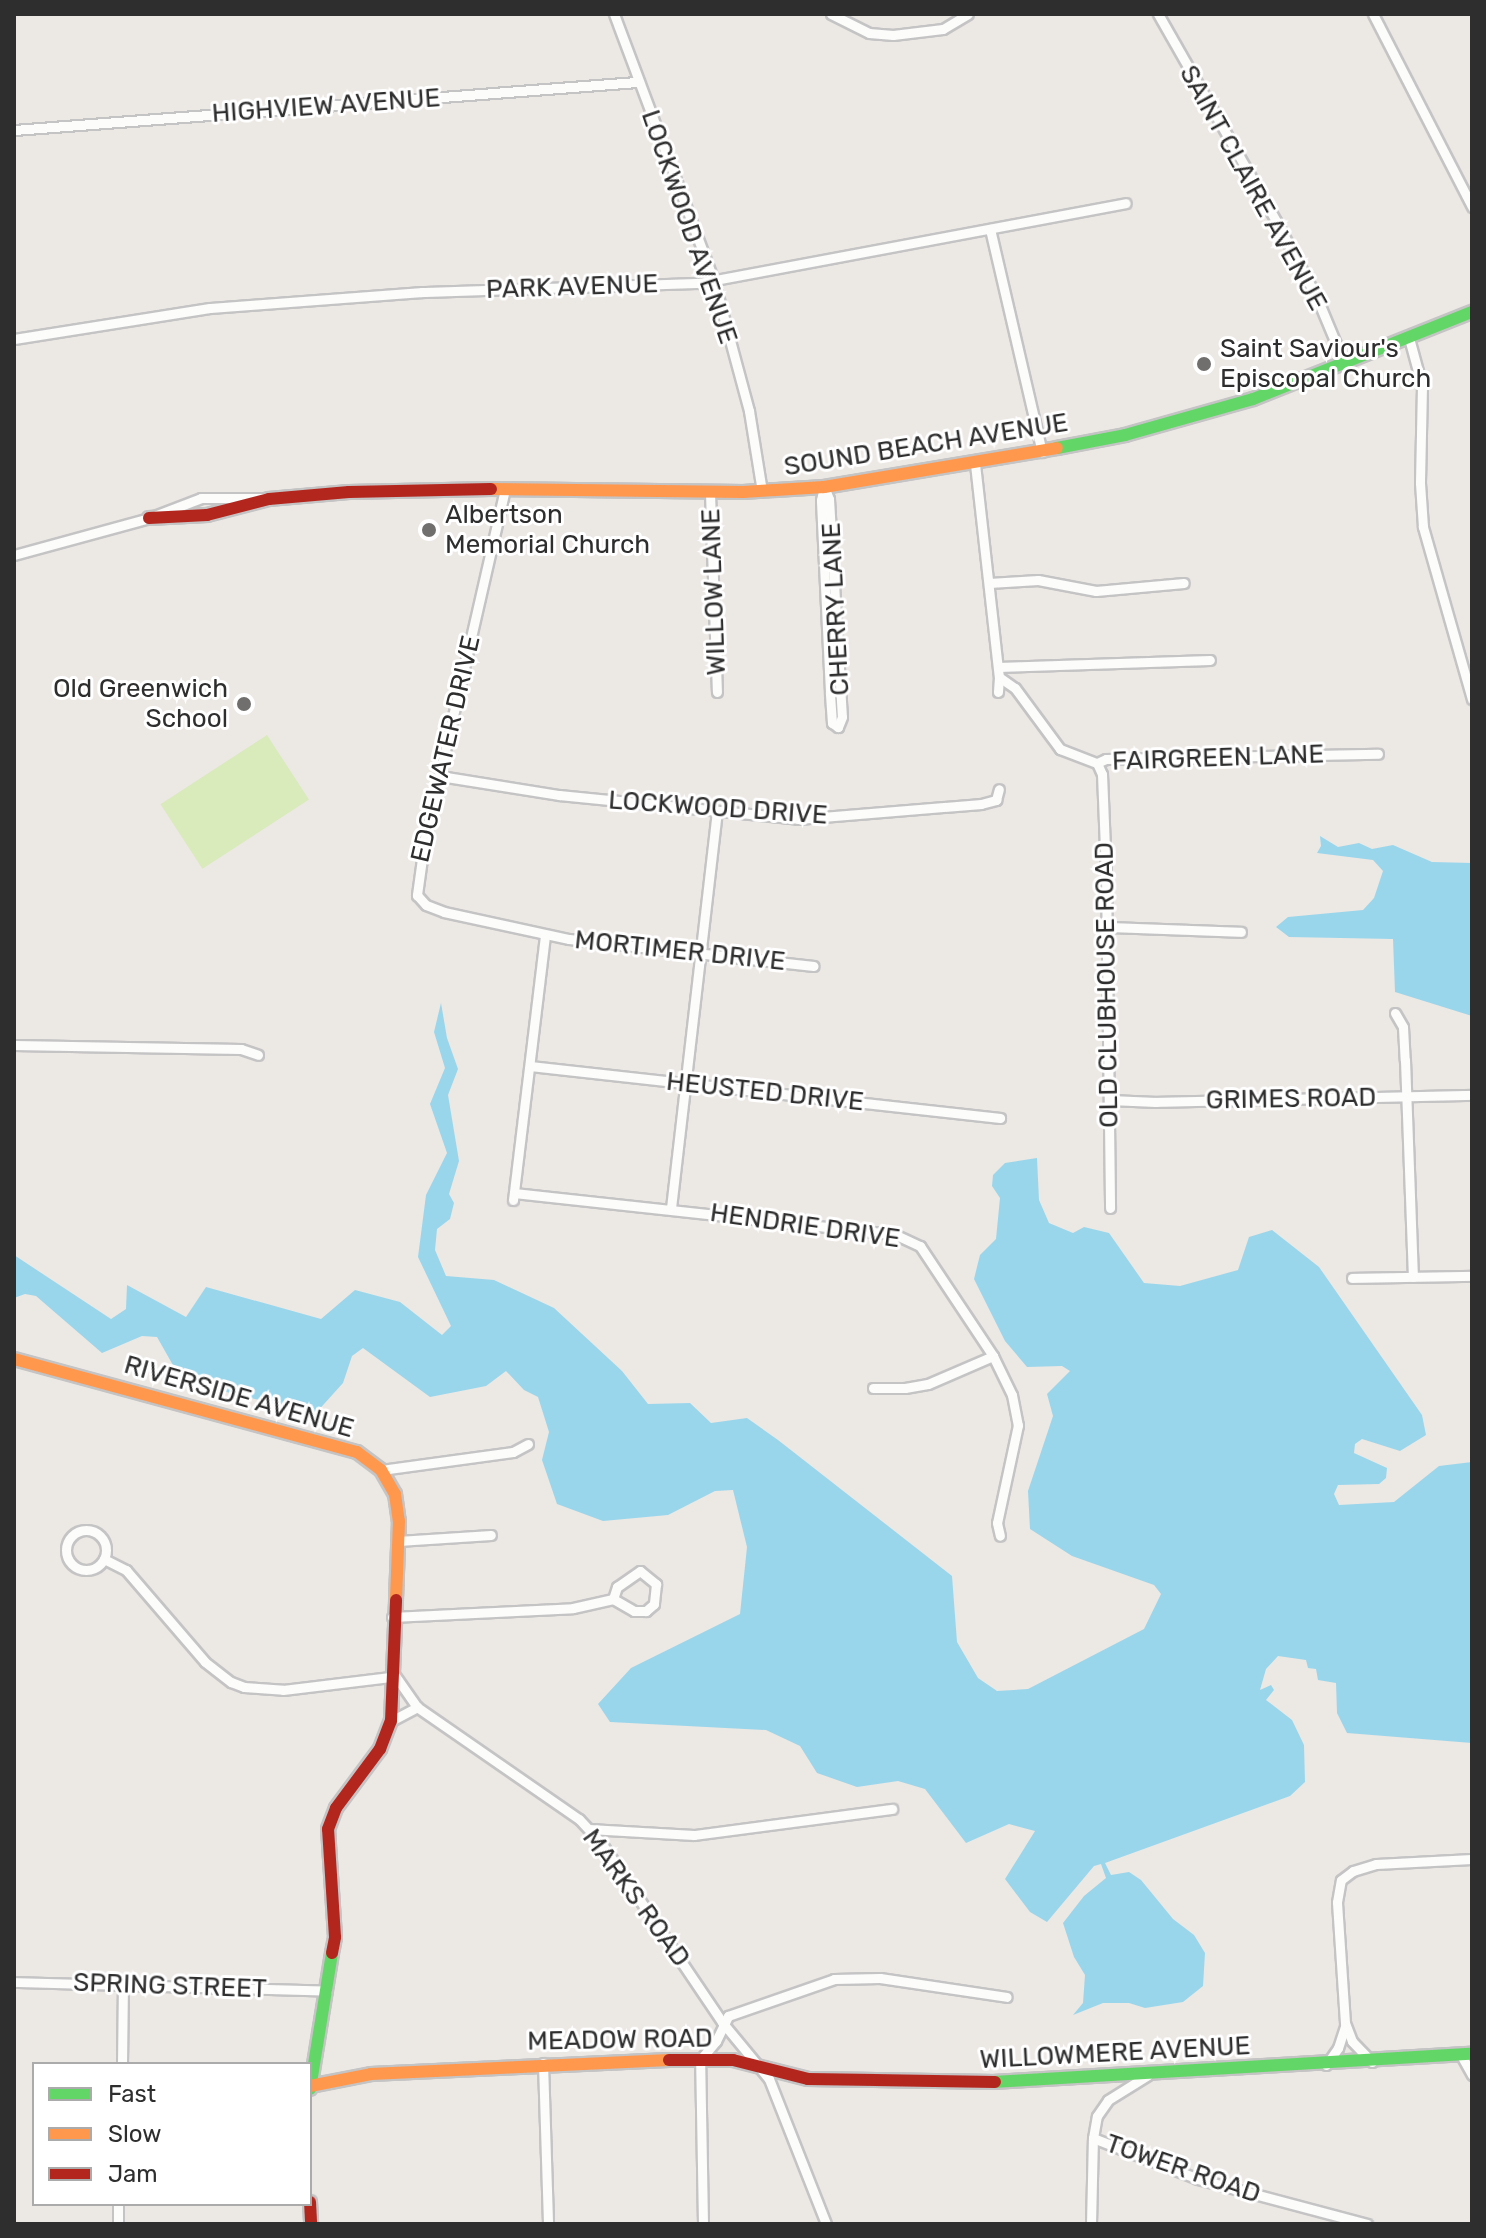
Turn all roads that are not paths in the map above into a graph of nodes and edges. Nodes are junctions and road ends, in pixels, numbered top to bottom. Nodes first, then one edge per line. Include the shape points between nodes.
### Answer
1 (614, 14) edge
2 (831, 14) edge
3 (968, 14) edge
4 (1158, 14) edge
5 (1373, 14) edge
6 (637, 82) junction
7 (14, 130) edge
8 (1126, 203) dead end
9 (1472, 207) edge
10 (990, 229) junction
11 (714, 281) junction
12 (1472, 312) edge
13 (1409, 338) junction
14 (14, 339) edge
15 (1344, 363) junction
16 (1042, 452) junction
17 (975, 464) junction
18 (824, 487) junction
19 (505, 489) junction
20 (762, 491) junction
21 (710, 493) junction
22 (210, 497) junction
23 (269, 499) junction
24 (194, 509) junction
25 (216, 512) junction
26 (149, 518) joint
27 (14, 555) edge
28 (989, 583) junction
29 (1184, 583) dead end
30 (1210, 660) dead end
31 (999, 672) junction
32 (717, 692) dead end
33 (998, 692) dead end
34 (1472, 699) edge
35 (1378, 754) dead end
36 (1097, 763) junction
37 (440, 776) junction
38 (999, 789) dead end
39 (717, 813) junction
40 (1107, 927) junction
41 (1241, 932) dead end
42 (545, 935) junction
43 (698, 955) junction
44 (814, 966) dead end
45 (1395, 1013) dead end
46 (14, 1045) edge
47 (258, 1055) dead end
48 (530, 1066) junction
49 (684, 1083) junction
50 (1472, 1095) edge
51 (1406, 1096) junction
52 (1110, 1100) junction
53 (1000, 1118) dead end
54 (671, 1208) junction
55 (1110, 1208) dead end
56 (1472, 1276) edge
57 (1413, 1277) junction
58 (1352, 1278) dead end
59 (993, 1356) junction
60 (14, 1359) edge
61 (873, 1388) dead end
62 (528, 1444) dead end
63 (381, 1470) junction
64 (491, 1535) dead end
65 (1000, 1536) dead end
66 (398, 1541) junction
67 (104, 1559) junction
68 (613, 1599) junction
69 (392, 1617) junction
70 (390, 1673) junction
71 (417, 1707) junction
72 (391, 1721) junction
73 (892, 1809) dead end
74 (589, 1829) junction
75 (1472, 1859) edge
76 (14, 1982) edge
77 (123, 1984) junction
78 (327, 1991) junction
79 (1007, 1997) dead end
80 (722, 2022) junction
81 (1345, 2023) junction
82 (1466, 2055) edge
83 (700, 2060) junction
84 (122, 2062) edge
85 (1372, 2062) junction
86 (543, 2063) junction
87 (1326, 2065) junction
88 (762, 2067) junction
89 (1148, 2075) junction
90 (1472, 2075) edge
91 (312, 2076) edge
92 (312, 2087) edge
93 (1093, 2138) junction
94 (548, 2224) edge
95 (703, 2224) edge
96 (826, 2224) edge
97 (1091, 2224) edge
98 (1367, 2224) edge

1 - 6 street, LOCKWOOD AVENUE
2 - 3 street via 869,33 893,35 943,29
4 - 15 street, SAINT CLAIRE AVENUE via 1276,221
5 - 9 street
6 - 7 street, HIGHVIEW AVENUE
6 - 11 street, LOCKWOOD AVENUE
8 - 10 street, PARK AVENUE
10 - 11 street, PARK AVENUE
10 - 16 street
11 - 14 street, PARK AVENUE via 422,292 210,308
11 - 20 street, LOCKWOOD AVENUE via 749,411
12 - 13 street, SOUND BEACH AVENUE
13 - 15 street, SOUND BEACH AVENUE
13 - 34 street via 1422,386 1423,527
15 - 16 street, SOUND BEACH AVENUE via 1234,404
16 - 17 street, SOUND BEACH AVENUE
17 - 18 street, SOUND BEACH AVENUE
17 - 28 street
18 - 18 street, CHERRY LANE via 830,692 832,723 838,727 842,717 829,499
18 - 20 street, SOUND BEACH AVENUE
19 - 21 street, SOUND BEACH AVENUE
19 - 23 street, SOUND BEACH AVENUE
19 - 37 street, EDGEWATER DRIVE
20 - 21 street, SOUND BEACH AVENUE
21 - 32 street, WILLOW LANE
22 - 23 street, SOUND BEACH AVENUE
22 - 24 street, SOUND BEACH AVENUE
22 - 25 street via 218,503
23 - 25 street, SOUND BEACH AVENUE
24 - 25 street, SOUND BEACH AVENUE
24 - 26 street, SOUND BEACH AVENUE
26 - 27 street, SOUND BEACH AVENUE
28 - 29 street via 1038,580 1096,591
28 - 31 street
30 - 31 street
31 - 33 street
31 - 36 street, FAIRGREEN LANE via 1060,749
35 - 36 street, FAIRGREEN LANE
36 - 40 street, OLD CLUBHOUSE ROAD via 1102,774
37 - 39 street, LOCKWOOD DRIVE
37 - 42 street, EDGEWATER DRIVE via 417,895 444,912
38 - 39 street, LOCKWOOD DRIVE via 996,800 824,819
39 - 43 street
40 - 41 street
40 - 52 street, OLD CLUBHOUSE ROAD
42 - 43 street, MORTIMER DRIVE
42 - 48 street
43 - 44 street, MORTIMER DRIVE
43 - 49 street
45 - 51 street via 1403,1027
46 - 47 street via 241,1049
48 - 49 street, HEUSTED DRIVE
48 - 54 street, HENDRIE DRIVE via 513,1197
49 - 53 street, HEUSTED DRIVE
49 - 54 street
50 - 51 street, GRIMES ROAD
51 - 52 street, GRIMES ROAD
51 - 57 street
52 - 55 street, OLD CLUBHOUSE ROAD
54 - 59 street, HENDRIE DRIVE via 909,1239 929,1256
56 - 57 street
57 - 58 street
59 - 61 street via 928,1384
59 - 65 street, HENDRIE DRIVE via 1012,1395 1018,1425 997,1523
60 - 63 street, RIVERSIDE AVENUE via 334,1444 357,1452
62 - 63 street via 513,1452
63 - 66 street via 395,1494
64 - 66 street
66 - 69 street
67 - 67 street via 105,1543 94,1531 80,1531 68,1543 67,1556 80,1569 93,1568
67 - 70 street via 126,1570 205,1662 231,1682 283,1690
68 - 68 street via 617,1587 640,1571 656,1584 654,1604 646,1611 634,1611
68 - 69 street via 573,1608
69 - 70 street
70 - 71 street, MARKS ROAD
70 - 72 street
71 - 72 street
71 - 74 street, MARKS ROAD
72 - 78 street via 380,1749 336,1808 328,1829 336,1919
73 - 74 street via 709,1834
74 - 80 street, MARKS ROAD
75 - 81 street via 1376,1864 1344,1876 1337,1902
76 - 77 street, SPRING STREET
77 - 78 street, SPRING STREET
77 - 84 street
78 - 91 street
79 - 80 street via 880,1978 834,1979
80 - 83 street via 716,2041
80 - 88 street, MARKS ROAD
81 - 85 street via 1352,2041
81 - 87 street
82 - 85 street, WILLOWMERE AVENUE
82 - 90 street
83 - 86 street, MEADOW ROAD
83 - 88 street, MEADOW ROAD
83 - 95 street
85 - 87 street, WILLOWMERE AVENUE
86 - 92 street, MEADOW ROAD via 371,2074
86 - 94 street
87 - 89 street, WILLOWMERE AVENUE
88 - 89 street, WILLOWMERE AVENUE via 786,2076 863,2082 1028,2082
88 - 96 street
89 - 93 street via 1103,2105
93 - 97 street
93 - 98 street, TOWER ROAD via 1198,2179

